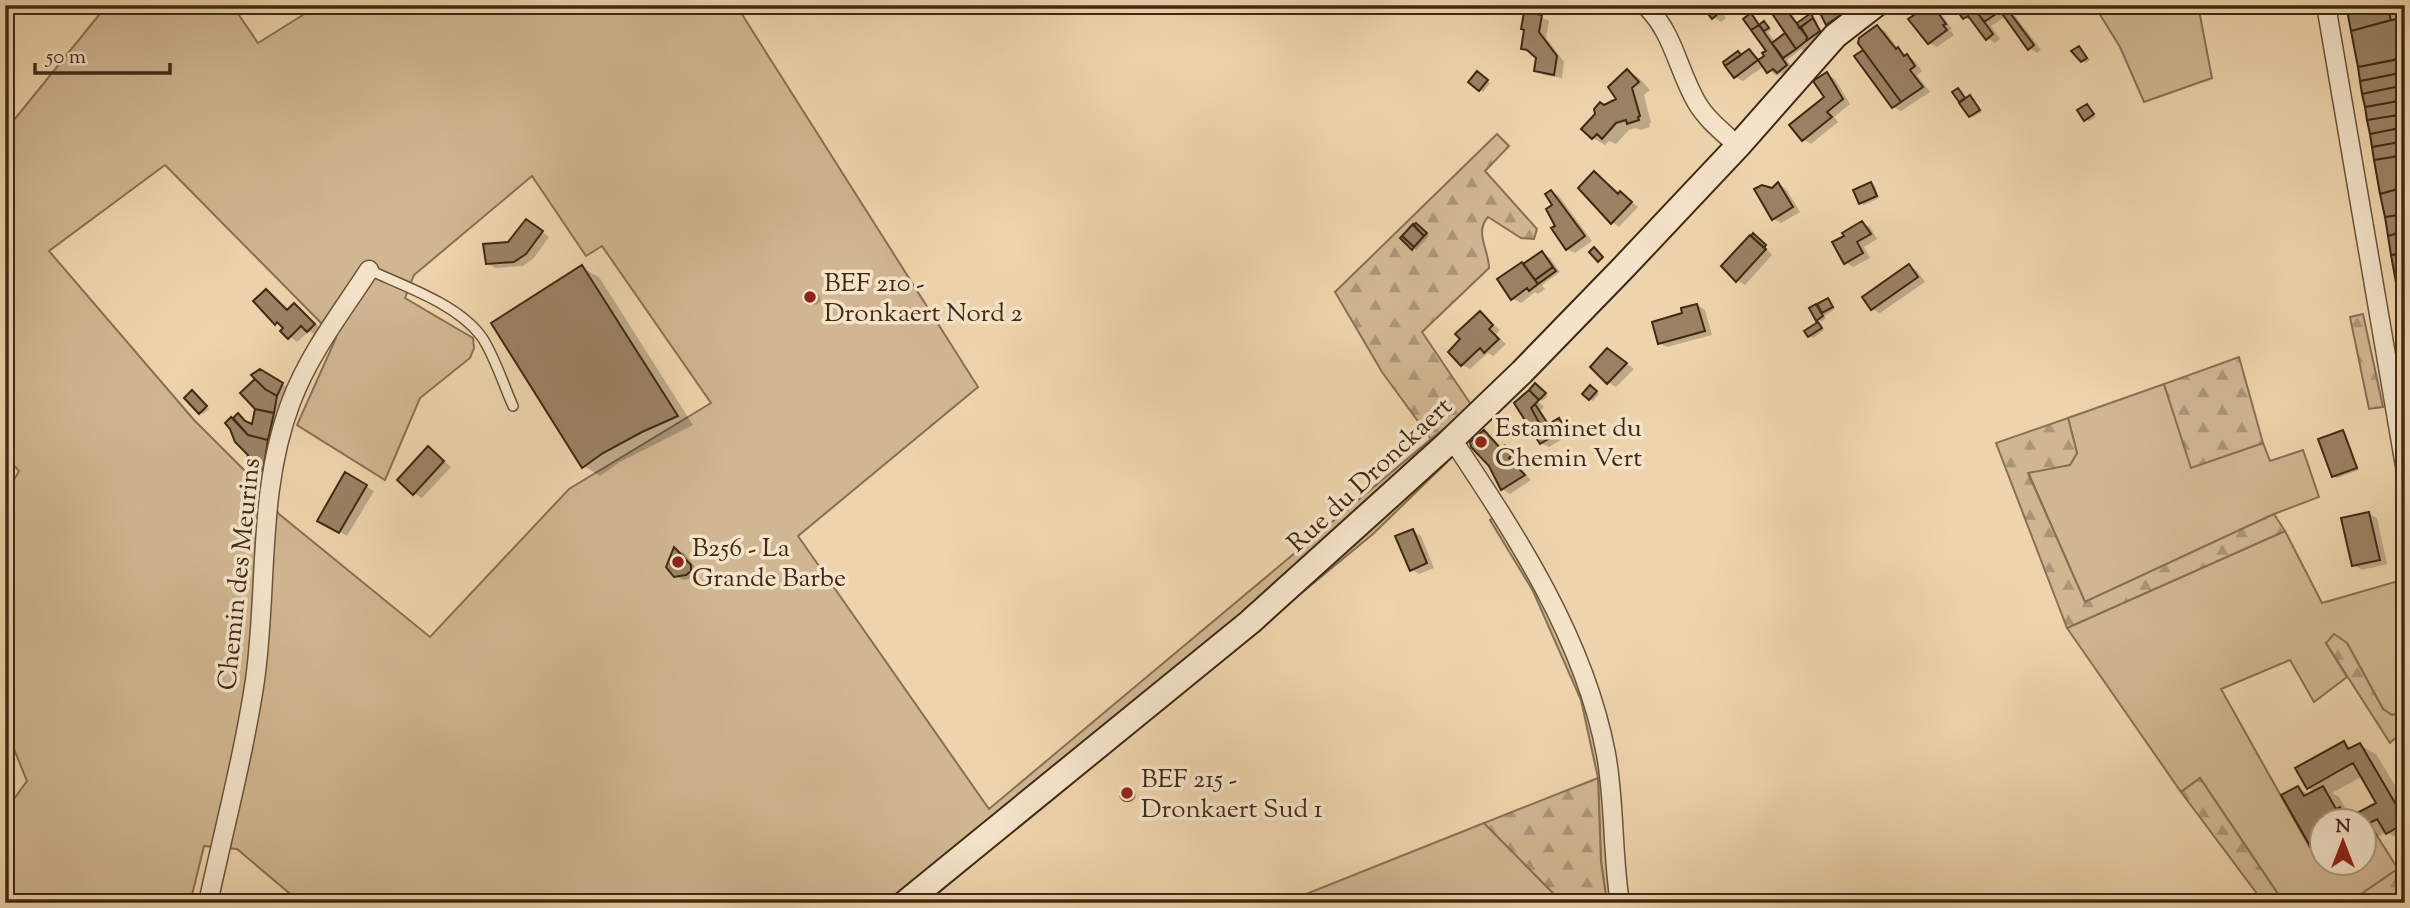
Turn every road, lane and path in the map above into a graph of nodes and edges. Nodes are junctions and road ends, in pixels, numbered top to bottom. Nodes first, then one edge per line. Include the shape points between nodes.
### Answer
1 (1875, 5) edge
2 (2326, 5) edge
3 (1648, 6) edge
4 (1738, 146) junction
5 (369, 270) joint
6 (513, 406) dead end
7 (1452, 439) junction
8 (2405, 466) edge
9 (208, 903) edge
10 (905, 903) edge
11 (1620, 903) edge

1 - 4 main road, Rue du Dronckaert via 1829,43
2 - 8 street
3 - 4 street via 1665,27 1698,104
4 - 7 main road, Rue du Dronckaert
5 - 6 lane via 464,318 482,337
5 - 9 street, Chemin des Meurins via 303,374 279,440 264,537 254,682
7 - 10 main road, Rue du Dronckaert via 1243,628
7 - 11 street via 1542,586 1587,684 1608,767

